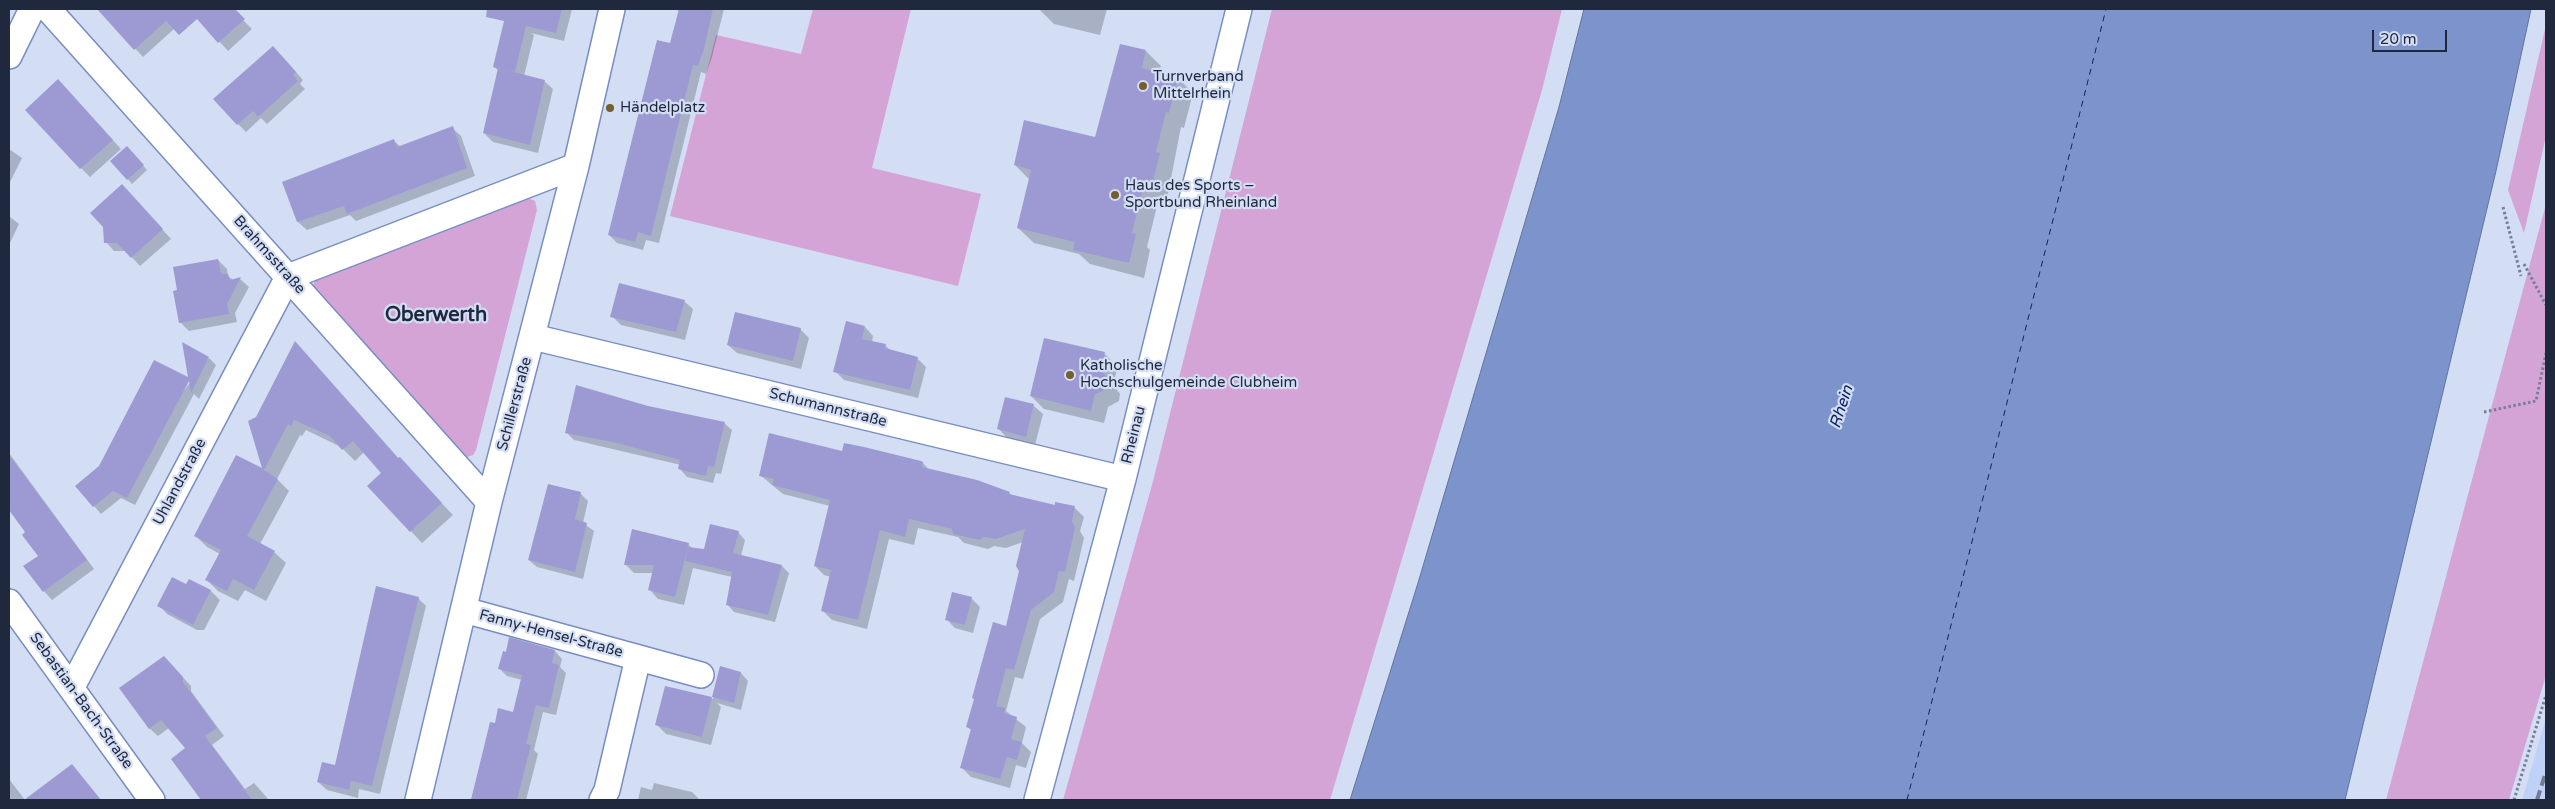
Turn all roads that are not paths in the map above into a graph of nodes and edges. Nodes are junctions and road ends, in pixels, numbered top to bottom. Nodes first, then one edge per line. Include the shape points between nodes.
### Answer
1 (32, 9) edge
2 (48, 9) edge
3 (612, 9) edge
4 (1239, 9) edge
5 (9, 56) edge
6 (576, 166) junction
7 (288, 277) junction
8 (532, 337) junction
9 (1123, 480) junction
10 (489, 502) junction
11 (9, 602) edge
12 (464, 610) junction
13 (638, 658) junction
14 (701, 675) dead end
15 (72, 687) junction
16 (152, 800) edge
17 (418, 800) edge
18 (602, 800) edge
19 (1037, 800) edge

1 - 5 street
2 - 7 street, Brahmsstraße
3 - 6 street, Schillerstraße
4 - 9 street, Rheinau
6 - 7 street
6 - 8 street, Schillerstraße
7 - 10 street, Brahmsstraße
7 - 15 street, Uhlandstraße
8 - 9 street, Schumannstraße
8 - 10 street, Schillerstraße
9 - 19 street, Rheinau
10 - 12 street, Schillerstraße
11 - 15 street, Sebastian-Bach-Straße
12 - 13 street, Fanny-Hensel-Straße
12 - 17 street, Schillerstraße
13 - 14 street, Fanny-Hensel-Straße
13 - 18 street, Fanny-Hensel-Straße
15 - 16 street, Sebastian-Bach-Straße

